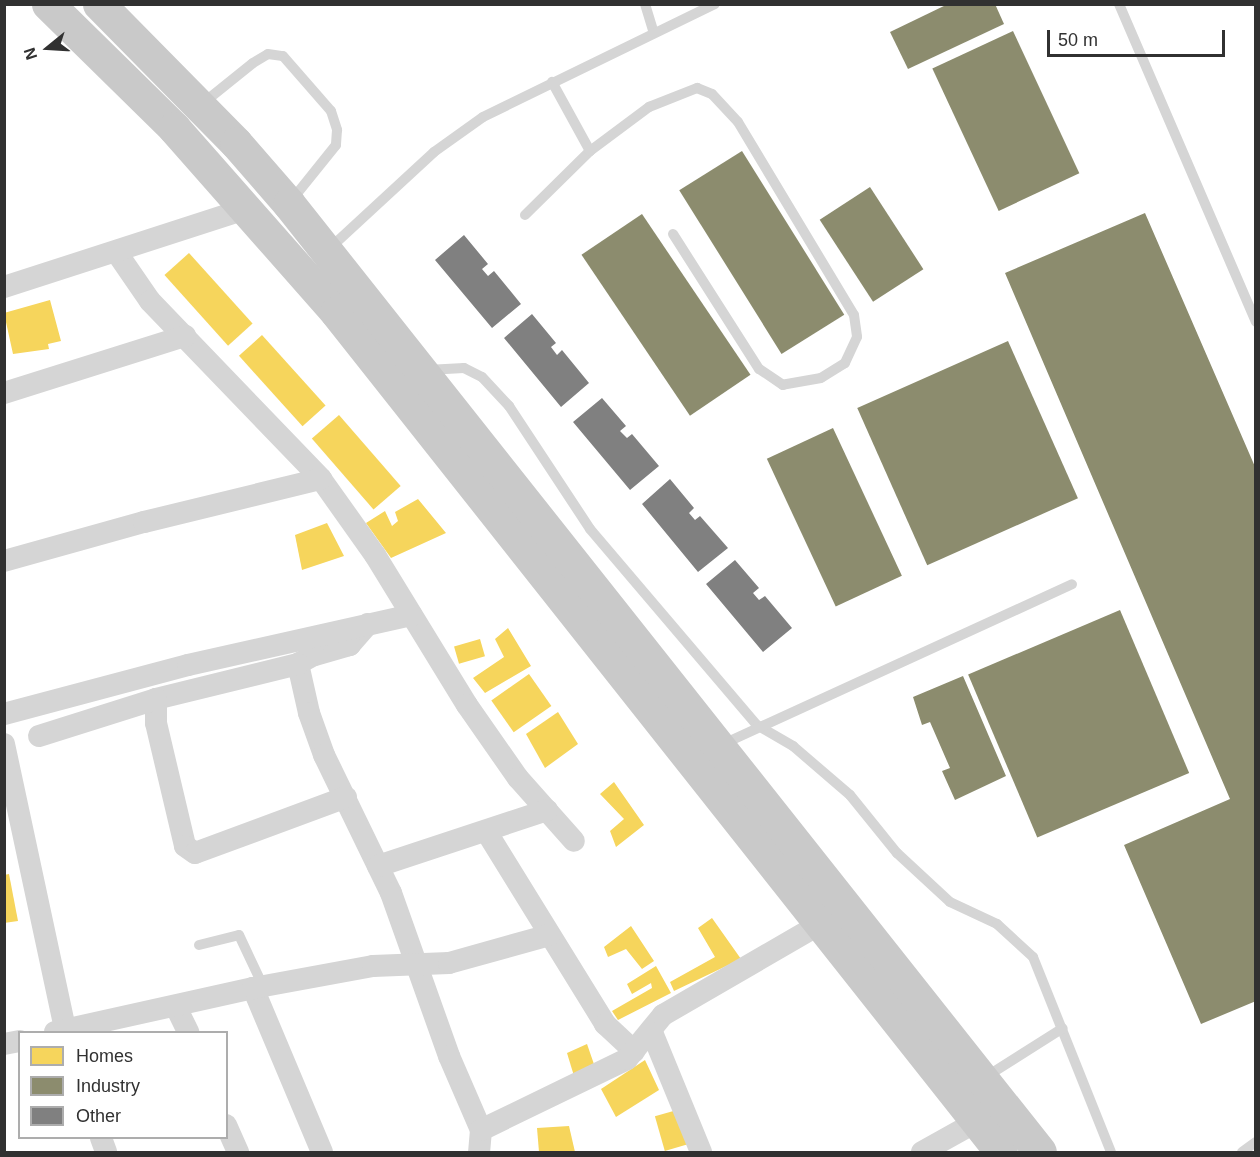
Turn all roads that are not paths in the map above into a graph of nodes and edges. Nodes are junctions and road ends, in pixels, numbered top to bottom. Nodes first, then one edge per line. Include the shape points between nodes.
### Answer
1 (48, 4) edge
2 (99, 4) edge
3 (645, 4) edge
4 (715, 4) edge
5 (1119, 4) edge
6 (654, 33) junction
7 (552, 82) junction
8 (199, 106) junction
9 (590, 151) junction
10 (289, 204) junction
11 (248, 208) junction
12 (525, 215) dead end
13 (673, 234) dead end
14 (327, 251) junction
15 (117, 253) junction
16 (4, 287) edge
17 (1256, 322) edge
18 (185, 336) junction
19 (422, 370) junction
20 (4, 393) edge
21 (321, 479) junction
22 (4, 561) edge
23 (1072, 584) dead end
24 (411, 615) junction
25 (368, 624) junction
26 (298, 664) junction
27 (156, 699) junction
28 (4, 714) edge
29 (757, 725) junction
30 (39, 736) dead end
31 (4, 744) edge
32 (719, 746) junction
33 (346, 797) junction
34 (547, 810) junction
35 (486, 831) junction
36 (574, 841) dead end
37 (378, 866) junction
38 (822, 923) junction
39 (549, 935) junction
40 (199, 945) dead end
41 (415, 962) junction
42 (258, 987) junction
43 (176, 1006) junction
44 (1063, 1028) junction
45 (651, 1030) junction
46 (62, 1031) edge
47 (66, 1031) edge
48 (188, 1031) edge
49 (634, 1051) junction
50 (981, 1080) junction
51 (976, 1122) junction
52 (228, 1130) edge
53 (480, 1141) edge
54 (1256, 1142) edge
55 (238, 1152) edge
56 (322, 1152) edge
57 (701, 1152) edge
58 (922, 1152) edge
59 (1001, 1152) edge
60 (1040, 1152) edge
61 (1111, 1152) edge
62 (1242, 1152) edge

1 - 11 main road via 174,128
2 - 8 main road
3 - 6 lane
4 - 6 lane
5 - 17 lane
6 - 7 lane
7 - 9 lane
7 - 14 lane via 483,117 434,152
8 - 10 main road
8 - 10 lane via 268,54 283,56 331,111 337,130 336,145
9 - 12 lane
9 - 13 lane via 649,107 697,88 712,94 738,122 854,315 856,337 845,363 821,378 783,385 759,369
10 - 14 main road
11 - 15 street
11 - 38 main road via 336,312
14 - 19 main road
15 - 16 street
15 - 18 street via 150,301
18 - 20 street
18 - 21 street
19 - 29 lane via 464,368 482,377 509,406 590,529
19 - 32 main road
21 - 22 street
21 - 24 street
23 - 29 lane
24 - 25 street
24 - 34 street via 467,705 518,778
25 - 26 street via 350,645
25 - 28 street via 188,664
26 - 27 street
26 - 33 street via 309,713
27 - 30 street
27 - 33 street via 156,723 185,846 195,853
29 - 32 lane
29 - 44 lane via 793,746 850,795 897,853 950,902 997,924 1033,957
31 - 46 street
32 - 50 main road
33 - 37 street
34 - 35 street
34 - 36 street
35 - 37 street
35 - 39 street
37 - 41 street
38 - 45 street via 754,966 682,1002 663,1015
38 - 51 main road
39 - 41 street via 449,963
39 - 49 street via 605,1024
40 - 42 lane via 239,935
41 - 42 street
41 - 53 street
42 - 43 street
42 - 56 street
43 - 47 street
43 - 48 street
44 - 50 lane
44 - 61 lane
45 - 49 street
45 - 57 street
49 - 53 street
50 - 60 main road
51 - 58 street
51 - 59 main road
52 - 55 street
54 - 62 lane

